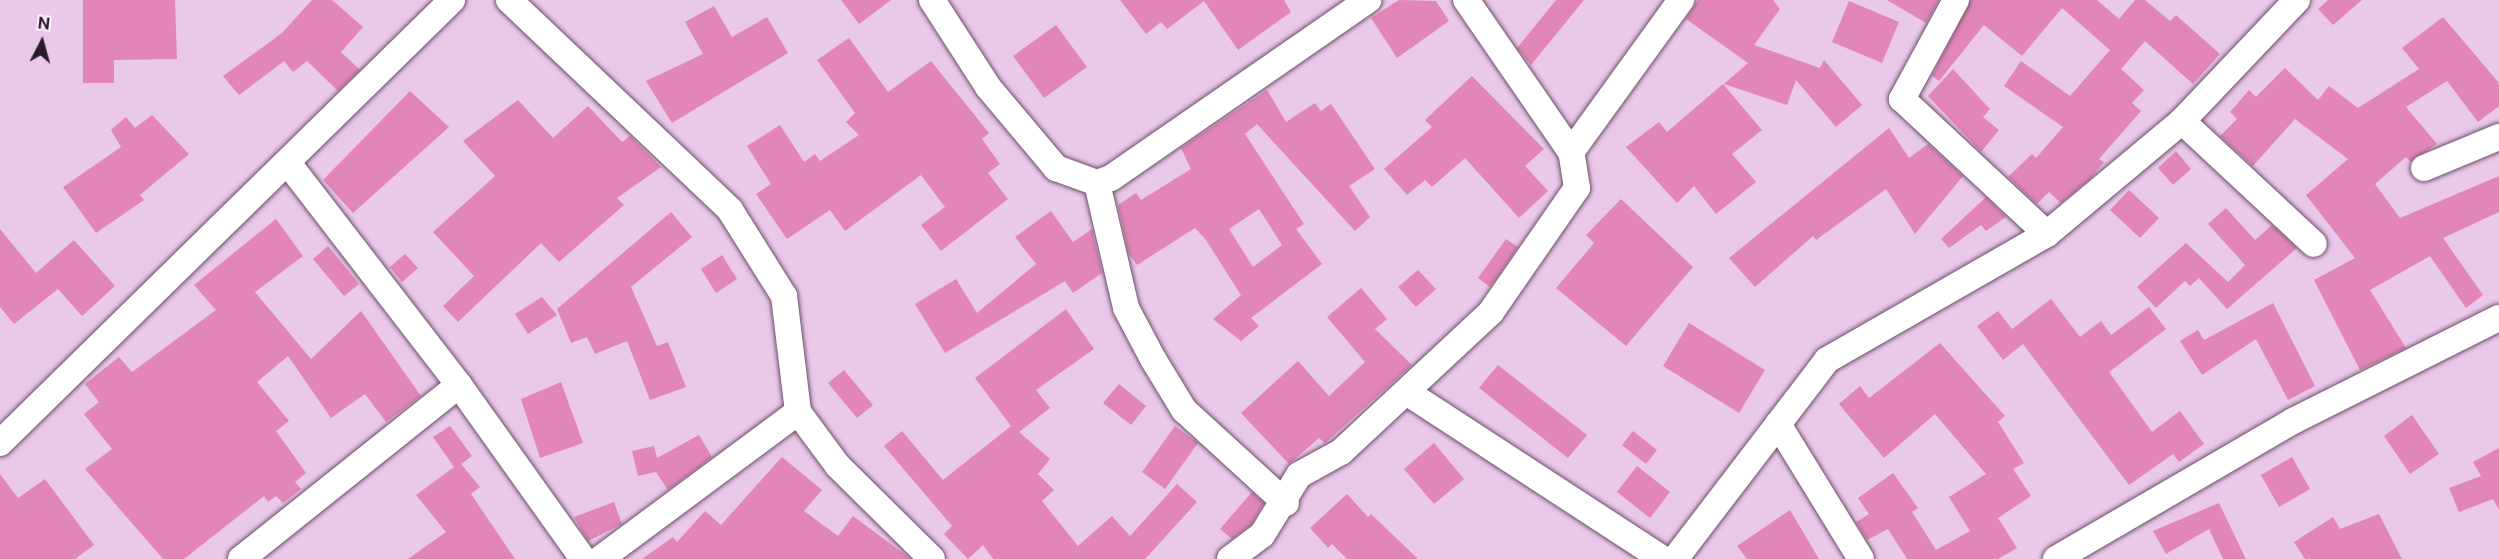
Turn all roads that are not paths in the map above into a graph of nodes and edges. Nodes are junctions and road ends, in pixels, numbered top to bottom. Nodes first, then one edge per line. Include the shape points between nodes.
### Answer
1 (452, 0) edge
2 (509, 0) edge
3 (932, 0) edge
4 (1368, 0) edge
5 (1466, 0) edge
6 (1681, 0) edge
7 (1956, 0) edge
8 (2297, 0) edge
9 (2182, 121) junction
10 (2499, 137) edge
11 (1571, 153) junction
12 (288, 163) junction
13 (2424, 168) dead end
14 (1097, 183) junction
15 (2047, 234) junction
16 (2314, 244) dead end
17 (2499, 318) edge
18 (459, 385) junction
19 (1408, 393) junction
20 (798, 412) junction
21 (1778, 424) junction
22 (0, 443) edge
23 (1286, 503) junction
24 (241, 559) edge
25 (583, 559) edge
26 (600, 559) edge
27 (933, 559) edge
28 (1230, 559) edge
29 (1663, 559) edge
30 (1675, 559) edge
31 (1861, 559) edge
32 (2056, 559) edge

1 - 12 street
2 - 20 street via 730,210 784,296
3 - 14 street via 988,87 1056,168
4 - 14 street via 1111,178
5 - 11 street
6 - 11 street
7 - 15 street via 1902,99
8 - 9 street
9 - 15 street
9 - 16 street
10 - 13 street
11 - 19 street via 1577,188 1491,312
12 - 18 street
12 - 22 street
14 - 23 street via 1126,308 1153,359 1184,410
15 - 21 street via 1827,360
17 - 32 street via 2293,421
18 - 24 street
18 - 25 street
19 - 23 street via 1341,452 1299,475
19 - 29 street
20 - 26 street
20 - 27 street via 838,466
21 - 30 street
21 - 31 street
23 - 28 street via 1262,535

